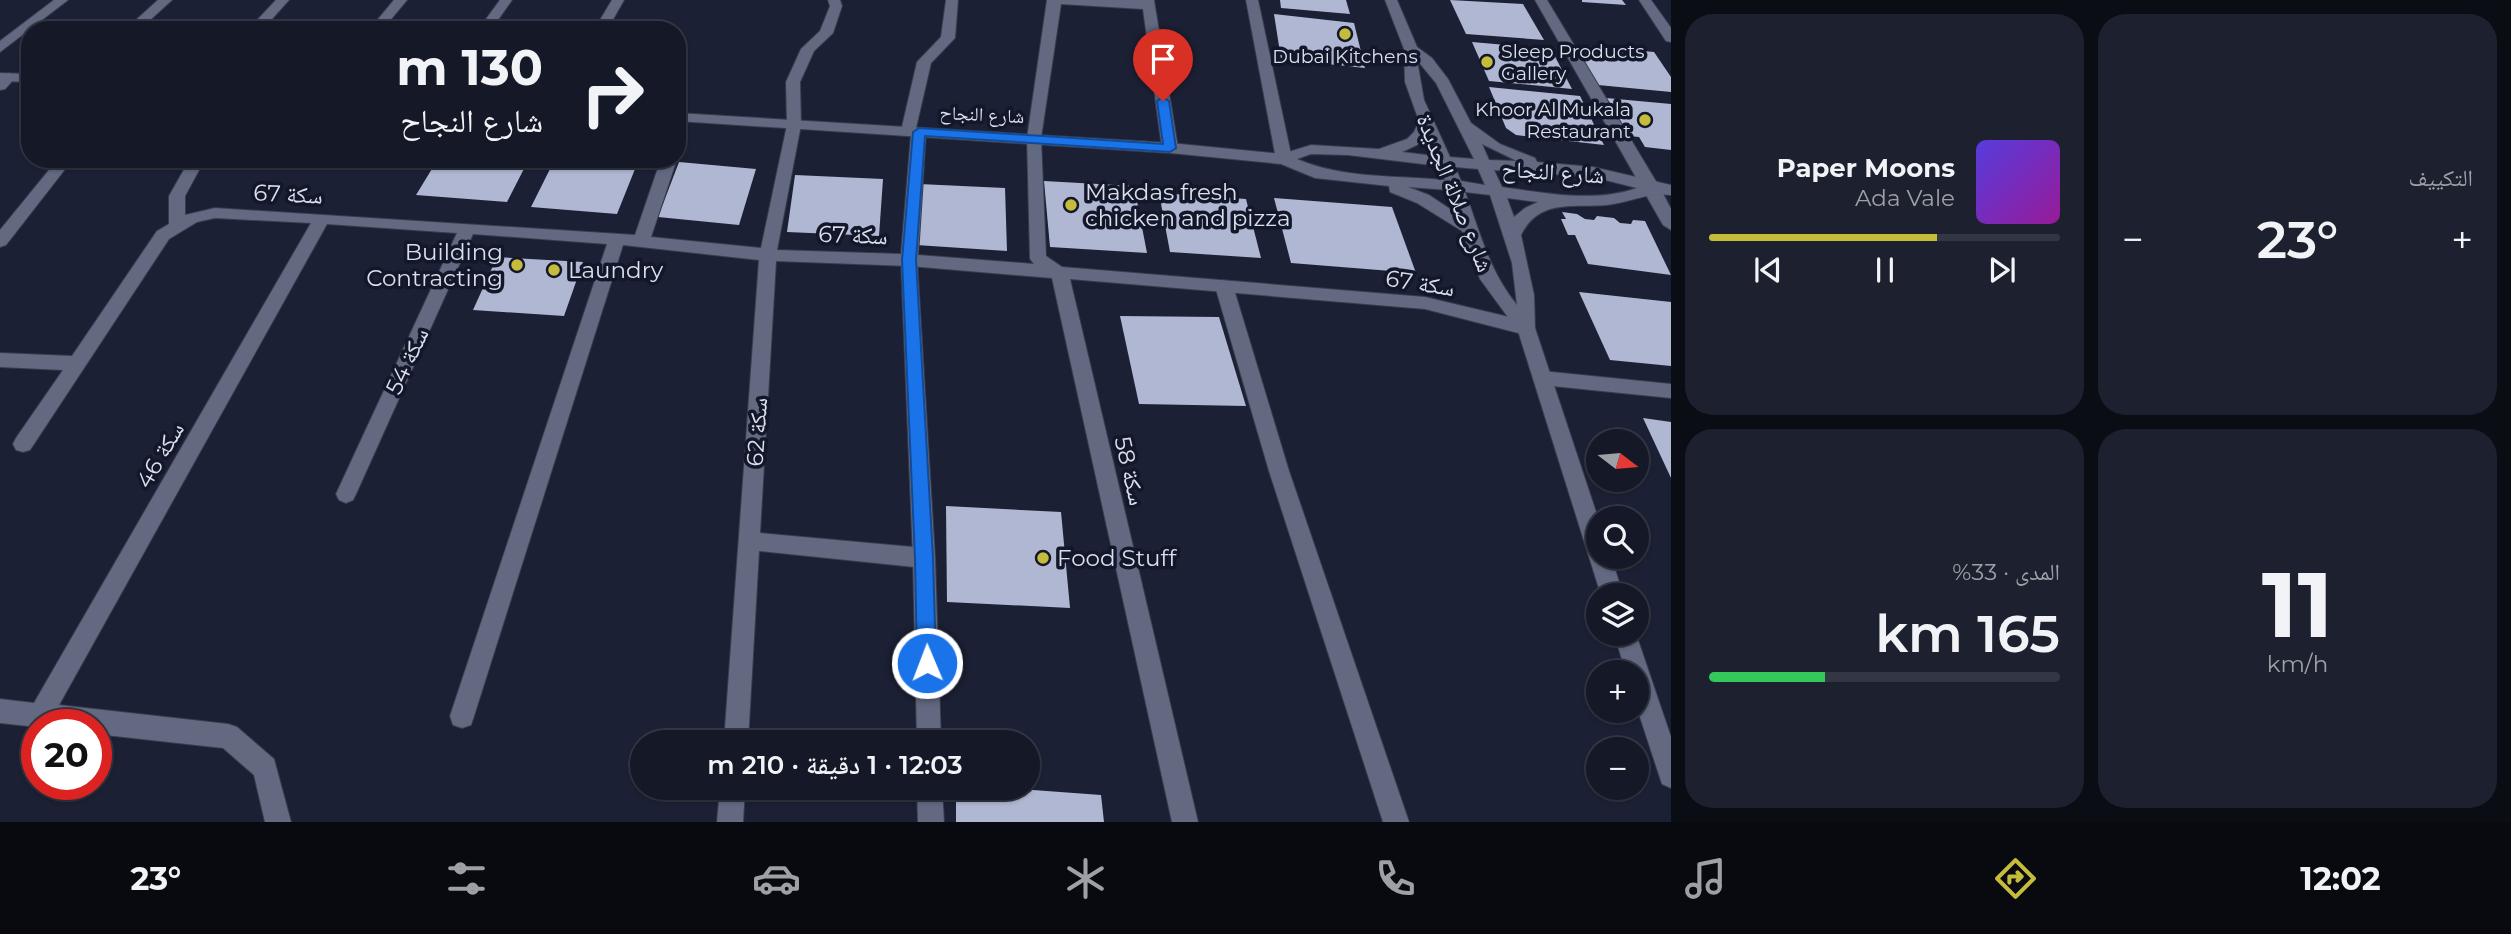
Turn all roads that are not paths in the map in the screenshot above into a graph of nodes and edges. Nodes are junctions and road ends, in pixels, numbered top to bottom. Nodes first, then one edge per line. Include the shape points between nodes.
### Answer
1 (62, 0) edge
2 (166, 0) edge
3 (283, 0) edge
4 (401, 0) edge
5 (506, 0) edge
6 (618, 0) edge
7 (834, 0) edge
8 (952, 0) edge
9 (1054, 0) edge
10 (1252, 0) edge
11 (1391, 0) edge
12 (1541, 0) edge
13 (1645, 0) edge
14 (1149, 3) edge
15 (35, 21) edge
16 (142, 21) edge
17 (263, 21) edge
18 (383, 21) edge
19 (491, 21) edge
20 (605, 21) edge
21 (21, 32) edge
22 (1671, 38) edge
23 (0, 48) edge
24 (1411, 49) junction
25 (21, 79) edge
26 (3, 80) edge
27 (686, 117) edge
28 (1427, 118) junction
29 (1464, 124) junction
30 (794, 125) junction
31 (914, 131) junction
32 (1034, 138) junction
33 (1170, 148) junction
34 (1379, 154) junction
35 (1284, 159) junction
36 (1445, 162) junction
37 (1483, 165) junction
38 (59, 168) edge
39 (193, 168) edge
40 (665, 168) edge
41 (1547, 168) junction
42 (1371, 180) junction
43 (1456, 186) junction
44 (1652, 188) junction
45 (1671, 190) edge
46 (1495, 191) junction
47 (1564, 198) junction
48 (322, 218) junction
49 (177, 225) junction
50 (1671, 225) edge
51 (1467, 227) junction
52 (468, 228) junction
53 (1513, 234) junction
54 (617, 239) junction
55 (0, 241) edge
56 (641, 242) junction
57 (768, 255) junction
58 (909, 260) junction
59 (1060, 274) junction
60 (1224, 286) junction
61 (1526, 328) junction
62 (0, 360) edge
63 (77, 363) junction
64 (1542, 378) junction
65 (1671, 391) edge
66 (23, 444) dead end
67 (346, 494) dead end
68 (1586, 513) edge
69 (750, 541) junction
70 (924, 558) junction
71 (1629, 646) edge
72 (44, 709) edge
73 (0, 711) edge
74 (21, 714) edge
75 (462, 716) dead end
76 (112, 724) edge
77 (737, 730) edge
78 (929, 730) edge
79 (1671, 775) edge
80 (732, 800) edge
81 (930, 800) edge
82 (278, 822) edge
83 (730, 822) edge
84 (930, 822) edge
85 (1185, 822) edge
86 (1396, 822) edge

1 - 15 street
2 - 16 street
3 - 17 street
4 - 18 street
5 - 19 street
6 - 20 street
7 - 30 street, سكة 62 via 826,33 808,49 793,82
8 - 31 street via 948,38 924,62
9 - 14 street
9 - 32 street
10 - 35 street
11 - 24 street, شارع صلالة الجديدة
12 - 44 street
13 - 22 street
14 - 33 street
21 - 23 street
24 - 28 street, شارع صلالة الجديدة via 1411,83
24 - 29 street, شارع صلالة الجديدة via 1443,82
25 - 26 street
27 - 30 street, شارع النجاح
28 - 34 street via 1417,139
28 - 36 street, شارع صلالة الجديدة
29 - 37 street, شارع صلالة الجديدة
29 - 41 street via 1495,147
30 - 31 street, شارع النجاح
30 - 57 street, سكة 62
31 - 32 street, شارع النجاح
31 - 58 street
32 - 33 street, شارع النجاح
32 - 59 street via 1038,259
33 - 35 street, شارع النجاح
34 - 35 street, شارع النجاح via 1312,149
34 - 36 street, شارع النجاح
35 - 42 street, شارع النجاح via 1315,173
36 - 37 street, شارع النجاح
36 - 43 street, شارع صلالة الجديدة
37 - 41 street, شارع النجاح
37 - 46 street, شارع صلالة الجديدة
38 - 55 street
39 - 49 street via 177,196
40 - 56 street
41 - 44 street, شارع النجاح via 1619,177
42 - 43 street, شارع النجاح
42 - 51 street via 1409,192
43 - 46 street, شارع النجاح
43 - 51 street, شارع صلالة الجديدة
44 - 45 street, شارع النجاح
44 - 47 street, شارع النجاح via 1626,197
44 - 50 street
46 - 47 street, شارع النجاح
46 - 53 street, شارع صلالة الجديدة
47 - 53 street via 1523,215
48 - 49 street, سكة 67 via 215,213
48 - 52 street, سكة 67
48 - 72 street, سكة 46
49 - 63 street via 163,235
51 - 61 street, شارع صلالة الجديدة via 1485,272
52 - 54 street, سكة 67
52 - 67 street, سكة 54
53 - 61 street, شارع صلالة الجديدة via 1524,272
54 - 56 street, سكة 67
54 - 75 street
56 - 57 street, سكة 67
57 - 58 street, سكة 67
57 - 69 street, سكة 62
58 - 59 street, سكة 67
58 - 70 street
59 - 60 street, سكة 67
59 - 85 street, سكة 58
60 - 61 street, سكة 67 via 1425,303
60 - 86 street via 1279,471
61 - 64 street, شارع صلالة الجديدة
62 - 63 street
63 - 66 street
64 - 65 street
64 - 68 street, شارع صلالة الجديدة
69 - 70 street
69 - 77 street, سكة 62
70 - 78 street
71 - 79 street
73 - 74 street
76 - 82 street via 228,736 265,768
80 - 83 street
81 - 84 street

